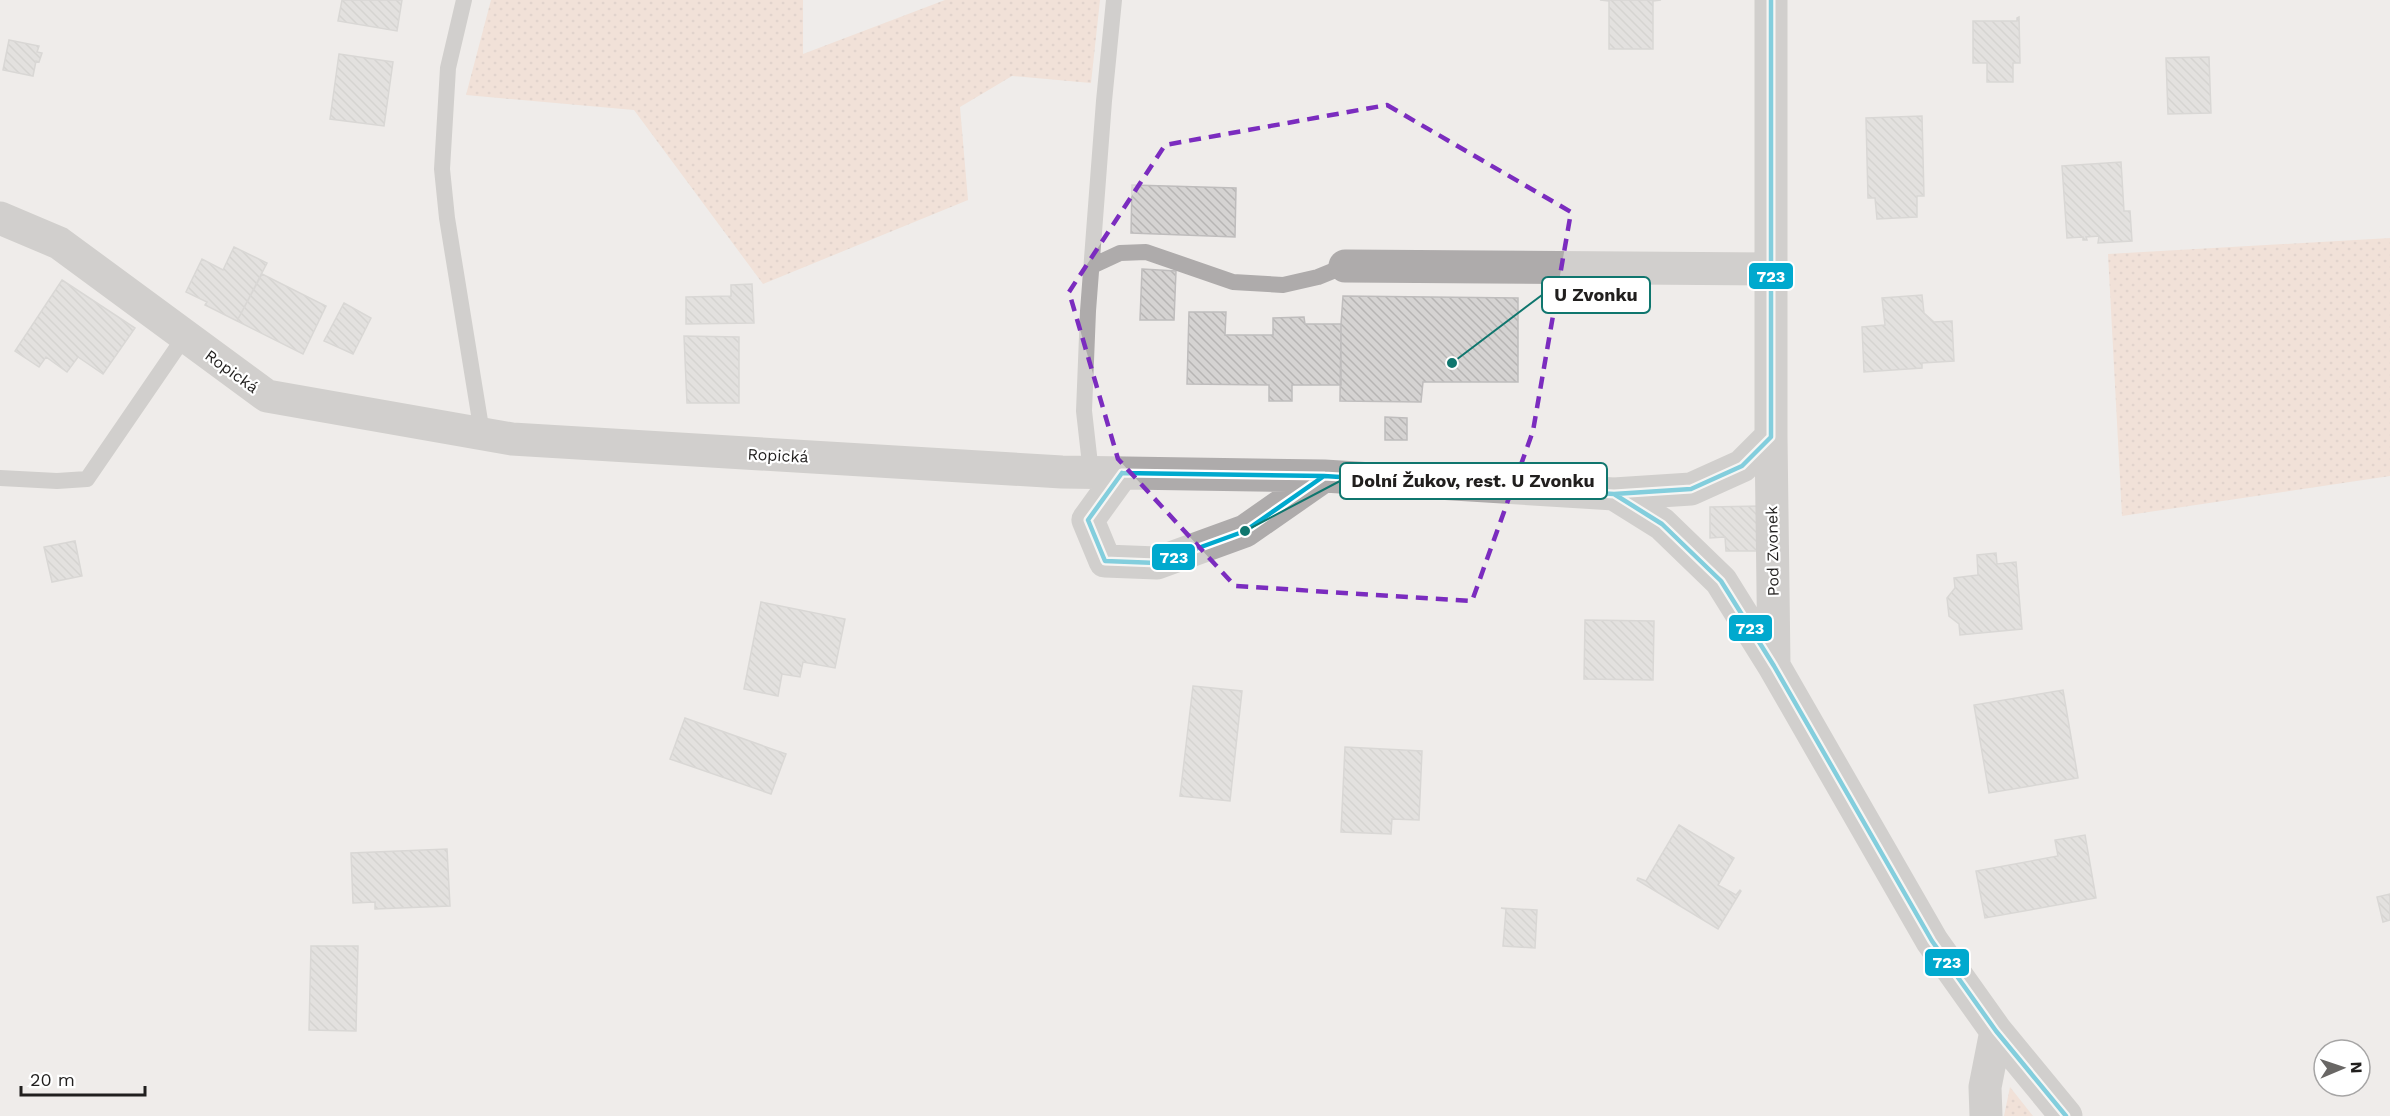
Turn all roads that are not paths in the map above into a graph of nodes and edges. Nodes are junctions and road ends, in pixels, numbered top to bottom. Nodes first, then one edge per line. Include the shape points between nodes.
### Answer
1 (464, 0) edge
2 (1114, 0) edge
3 (1772, 0) edge
4 (0, 218) edge
5 (1092, 266) junction
6 (1345, 266) joint
7 (1771, 269) junction
8 (185, 336) junction
9 (482, 433) junction
10 (1771, 437) junction
11 (1107, 473) junction
12 (1324, 476) junction
13 (0, 478) edge
14 (1614, 494) junction
15 (1774, 666) junction
16 (1996, 1030) junction
17 (1986, 1116) edge
18 (2066, 1116) edge

1 - 9 lane via 448,68 442,169
2 - 5 lane
3 - 7 street, Pod Zvonek
4 - 8 street, Ropická via 59,243
5 - 6 lane via 1120,253 1146,252 1233,282 1283,285
5 - 11 lane via 1084,411
6 - 7 street
7 - 10 street, Pod Zvonek
8 - 9 street, Ropická via 267,396
8 - 13 lane via 87,479
9 - 11 street, Ropická via 512,439
10 - 14 street via 1742,466 1691,489
10 - 15 street, Pod Zvonek
11 - 12 street, Ropická
11 - 12 street via 1088,520 1105,561 1157,563 1245,531
12 - 14 street, Ropická
14 - 15 street, Pod Zvonek via 1662,525 1721,580
15 - 16 street, Pod Zvonek via 1932,941
16 - 17 street via 1985,1087
16 - 18 street, Pod Zvonek

